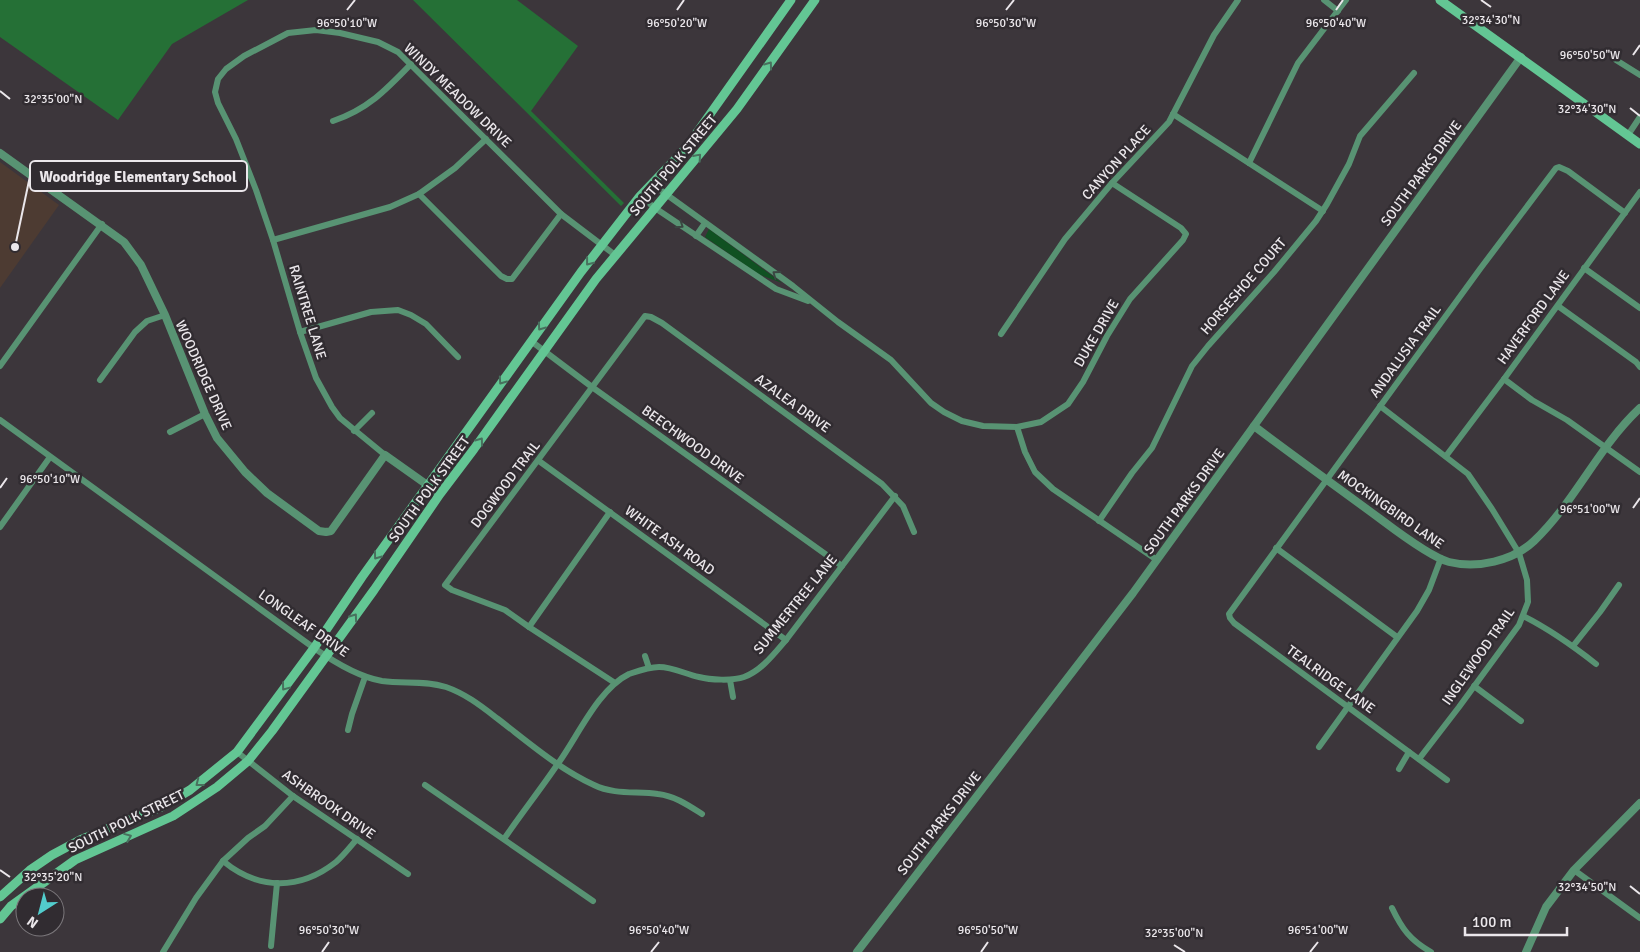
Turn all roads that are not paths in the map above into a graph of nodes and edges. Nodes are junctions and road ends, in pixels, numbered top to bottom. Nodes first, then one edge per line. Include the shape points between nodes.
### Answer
1 (791, 0) edge
2 (816, 0) edge
3 (1238, 0) edge
4 (1324, 0) edge
5 (1346, 0) edge
6 (1447, 2) edge
7 (1338, 11) junction
8 (1521, 57) junction
9 (1616, 60) dead end
10 (411, 64) junction
11 (1414, 73) dead end
12 (1640, 76) edge
13 (215, 92) joint
14 (1173, 114) junction
15 (1640, 116) edge
16 (333, 121) dead end
17 (1628, 135) junction
18 (486, 139) junction
19 (1640, 144) edge
20 (0, 153) edge
21 (1249, 163) junction
22 (1112, 183) junction
23 (652, 184) junction
24 (1640, 192) edge
25 (419, 194) junction
26 (666, 194) junction
27 (640, 196) junction
28 (655, 208) junction
29 (1322, 211) junction
30 (1625, 213) junction
31 (561, 214) junction
32 (705, 223) junction
33 (102, 224) junction
34 (696, 236) junction
35 (273, 240) junction
36 (602, 245) junction
37 (615, 255) junction
38 (1584, 268) junction
39 (814, 304) junction
40 (1558, 306) junction
41 (1640, 308) edge
42 (164, 315) junction
43 (641, 322) joint
44 (300, 332) junction
45 (1001, 334) dead end
46 (531, 341) junction
47 (545, 350) junction
48 (458, 357) dead end
49 (0, 366) edge
50 (1640, 367) edge
51 (100, 380) dead end
52 (1504, 380) junction
53 (592, 387) junction
54 (1380, 406) junction
55 (1640, 408) edge
56 (372, 412) dead end
57 (206, 414) junction
58 (0, 420) edge
59 (1254, 426) junction
60 (1017, 427) junction
61 (354, 431) junction
62 (170, 432) dead end
63 (1606, 448) junction
64 (385, 455) junction
65 (1446, 456) junction
66 (50, 457) junction
67 (539, 461) junction
68 (1640, 472) edge
69 (1327, 480) junction
70 (428, 485) junction
71 (440, 494) junction
72 (895, 496) junction
73 (610, 512) junction
74 (1099, 521) junction
75 (0, 527) edge
76 (914, 532) dead end
77 (1276, 548) junction
78 (1519, 553) junction
79 (1441, 558) junction
80 (1157, 560) junction
81 (842, 566) junction
82 (1619, 584) dead end
83 (1523, 616) junction
84 (1230, 618) joint
85 (529, 627) junction
86 (1397, 637) junction
87 (786, 640) junction
88 (1573, 646) junction
89 (314, 648) junction
90 (326, 656) junction
91 (646, 656) dead end
92 (1596, 664) dead end
93 (649, 668) junction
94 (365, 677) junction
95 (730, 680) junction
96 (616, 683) junction
97 (1474, 686) junction
98 (733, 697) dead end
99 (1347, 707) junction
100 (1521, 721) dead end
101 (348, 730) dead end
102 (1319, 746) dead end
103 (237, 752) junction
104 (1409, 752) junction
105 (1419, 759) junction
106 (248, 761) junction
107 (558, 764) junction
108 (1399, 769) dead end
109 (1447, 780) dead end
110 (426, 785) dead end
111 (293, 796) junction
112 (1640, 803) edge
113 (702, 814) dead end
114 (356, 839) junction
115 (504, 839) junction
116 (223, 861) junction
117 (1574, 870) junction
118 (408, 874) dead end
119 (277, 884) junction
120 (0, 897) edge
121 (593, 901) dead end
122 (1392, 908) dead end
123 (1640, 918) edge
124 (0, 919) edge
125 (272, 946) dead end
126 (1419, 949) edge
127 (163, 952) edge
128 (857, 952) edge
129 (1430, 952) edge
130 (1526, 952) edge

1 - 23 main road, SOUTH POLK STREET via 686,148
26 -> 2 main road, SOUTH POLK STREET via 737,109
3 - 14 street, CANYON PLACE via 1214,35
4 - 7 street
5 - 7 street
6 - 8 main road
7 - 21 street via 1298,63
8 - 17 main road
8 - 59 street, SOUTH PARKS DRIVE
9 - 12 street
10 - 13 street, WINDY MEADOW DRIVE via 398,52 378,42 340,33 305,30 288,33 244,56 226,69 218,79
10 - 16 street via 367,106
10 - 18 street, WINDY MEADOW DRIVE
11 - 29 street, HORSESHOE COURT via 1360,136
13 - 35 street, RAINTREE LANE
14 - 21 street
14 - 22 street, CANYON PLACE
15 - 17 street
17 - 19 main road
18 - 25 street via 455,168
18 - 31 street, WINDY MEADOW DRIVE
20 - 33 street, WOODRIDGE DRIVE
21 - 29 street
22 - 45 street, CANYON PLACE via 1065,239
22 - 60 street, DUKE DRIVE via 1186,234 1130,299 1068,404 1041,422
23 - 26 street
23 - 27 main road, SOUTH POLK STREET
24 - 30 street, HAVERFORD LANE
25 - 31 street via 494,270 507,279 512,279
25 - 35 street via 390,207
26 - 28 main road, SOUTH POLK STREET
26 - 32 street
27 - 28 street
27 - 36 main road, SOUTH POLK STREET
28 -> 34 street
28 - 37 main road, SOUTH POLK STREET
29 - 74 street, HORSESHOE COURT via 1192,366 1152,448
30 - 38 street, HAVERFORD LANE
30 - 54 street, ANDALUSIA TRAIL via 1568,171 1556,168
31 - 36 street, WINDY MEADOW DRIVE
32 - 34 street
39 -> 32 street
33 - 42 street, WOODRIDGE DRIVE via 124,242 137,259
33 - 49 street
34 - 39 street via 776,289
35 - 44 street, RAINTREE LANE
36 - 37 street, WINDY MEADOW DRIVE
36 -> 46 main road, SOUTH POLK STREET
37 - 47 main road, SOUTH POLK STREET
38 - 40 street, HAVERFORD LANE
38 - 41 street
39 - 60 street, DUKE DRIVE via 890,360 931,403 944,412 983,426
40 - 50 street
40 - 52 street, HAVERFORD LANE
42 - 51 street via 146,321 135,332
42 - 57 street, WOODRIDGE DRIVE
43 - 53 street, DOGWOOD TRAIL
43 - 72 street, AZALEA DRIVE via 645,316 662,323 850,459
44 - 48 street via 371,312 398,310 426,324
44 - 61 street, RAINTREE LANE via 316,378 332,407
46 - 47 street, BEECHWOOD DRIVE
46 -> 70 main road, SOUTH POLK STREET
47 - 53 street, BEECHWOOD DRIVE
71 -> 47 main road, SOUTH POLK STREET
52 - 63 street
52 - 65 street, HAVERFORD LANE
53 - 67 street, DOGWOOD TRAIL
53 - 81 street, BEECHWOOD DRIVE
54 - 65 street, INGLEWOOD TRAIL
54 - 69 street, ANDALUSIA TRAIL
55 - 63 street, MOCKINGBIRD LANE
56 - 61 street
57 - 62 street
57 - 64 street, WOODRIDGE DRIVE via 217,438 245,472 267,493 319,531 331,531
58 - 66 street, LONGLEAF DRIVE
59 - 69 street, MOCKINGBIRD LANE
59 - 80 street, SOUTH PARKS DRIVE
60 - 74 street via 1035,472 1053,489
61 - 64 street, RAINTREE LANE
63 - 68 street
63 - 78 street, MOCKINGBIRD LANE via 1547,527
64 - 70 street, RAINTREE LANE
65 - 78 street, INGLEWOOD TRAIL via 1468,474
66 - 75 street
66 - 89 street, LONGLEAF DRIVE
67 - 73 street, WHITE ASH ROAD
67 - 85 street, DOGWOOD TRAIL via 445,585 506,610
69 - 77 street, ANDALUSIA TRAIL
69 - 79 street, MOCKINGBIRD LANE via 1395,530
70 - 71 street, RAINTREE LANE
70 -> 89 main road, SOUTH POLK STREET
90 -> 71 main road, SOUTH POLK STREET
72 - 76 street, AZALEA DRIVE
72 - 81 street, SUMMERTREE LANE
73 - 85 street
73 - 87 street, WHITE ASH ROAD
74 - 80 street
77 - 84 street, ANDALUSIA TRAIL via 1231,610
77 - 86 street
78 - 79 street, MOCKINGBIRD LANE via 1472,565
78 - 83 street, INGLEWOOD TRAIL via 1527,580 1528,602
79 - 86 street via 1429,590
80 - 128 street, SOUTH PARKS DRIVE
81 - 87 street, SUMMERTREE LANE
82 - 88 street
83 - 88 street
83 - 97 street, INGLEWOOD TRAIL
84 - 99 street, TEALRIDGE LANE
85 - 96 street
86 - 99 street
87 - 95 street, SUMMERTREE LANE via 769,661 746,677
88 - 92 street
89 - 90 street, LONGLEAF DRIVE
89 -> 103 main road, SOUTH POLK STREET
90 - 94 street, LONGLEAF DRIVE
90 - 106 main road, SOUTH POLK STREET
91 - 93 street
93 - 95 street, SUMMERTREE LANE
93 - 96 street, SUMMERTREE LANE
94 - 101 street
94 - 107 street, LONGLEAF DRIVE via 428,682 461,694
95 - 98 street
96 - 107 street, SUMMERTREE LANE via 585,720
97 - 100 street
97 - 105 street, INGLEWOOD TRAIL
99 - 102 street
99 - 104 street, TEALRIDGE LANE
103 - 106 street, ASHBROOK DRIVE
103 -> 120 main road, SOUTH POLK STREET via 190,790 161,807 52,855
104 - 105 street, TEALRIDGE LANE
104 - 108 street
105 - 109 street, TEALRIDGE LANE
106 - 111 street, ASHBROOK DRIVE
124 -> 106 main road, SOUTH POLK STREET via 11,906 75,860 173,816 218,787
107 - 113 street, LONGLEAF DRIVE via 594,785 621,792 659,794 679,800
107 - 115 street, SUMMERTREE LANE
110 - 115 street
111 - 114 street, ASHBROOK DRIVE
111 - 116 street via 265,826
112 - 117 street
114 - 118 street, ASHBROOK DRIVE
114 - 119 street via 336,862 315,876 292,884
115 - 121 street
116 - 119 street via 251,879
116 - 127 street
117 - 123 street
117 - 130 street via 1543,911
119 - 125 street
122 - 126 street via 1400,925
126 - 129 street

